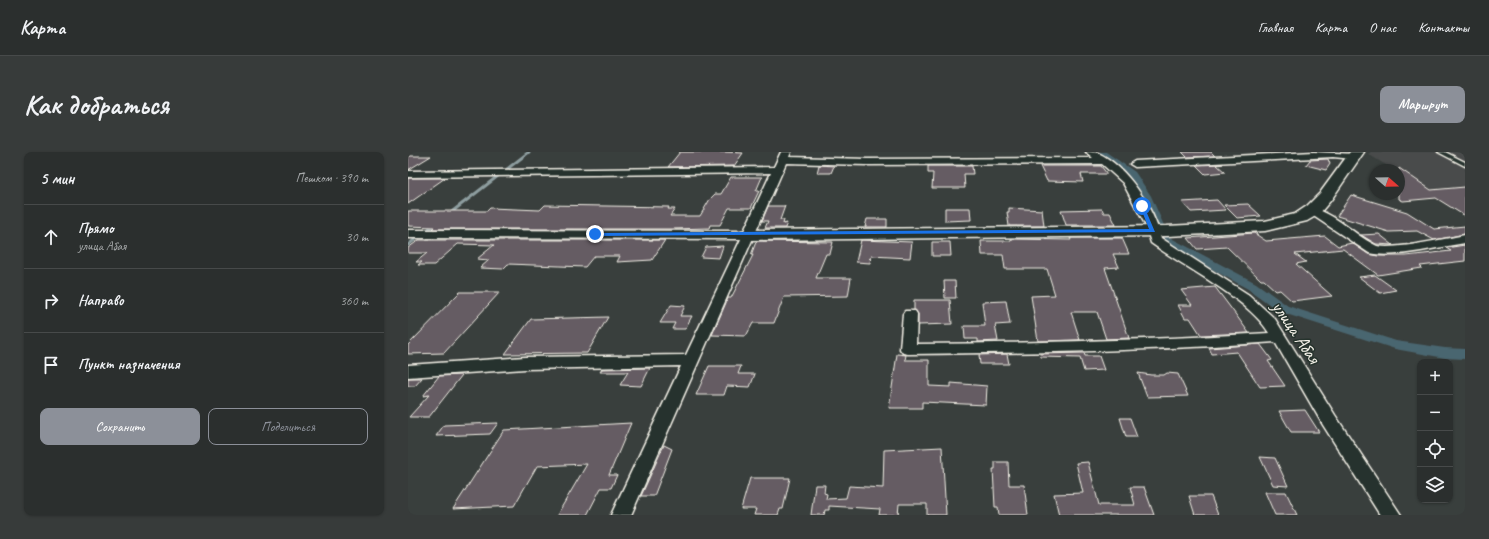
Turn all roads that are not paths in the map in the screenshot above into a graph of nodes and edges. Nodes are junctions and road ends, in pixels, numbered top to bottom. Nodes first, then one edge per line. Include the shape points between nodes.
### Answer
1 (1091, 152) edge
2 (1441, 152) edge
3 (1355, 154) edge
4 (782, 161) edge
5 (1103, 161) junction
6 (1135, 164) dead end
7 (1465, 164) edge
8 (408, 174) edge
9 (1312, 211) junction
10 (1159, 231) junction
11 (418, 234) edge
12 (748, 235) junction
13 (1465, 239) edge
14 (910, 314) dead end
15 (1279, 337) junction
16 (691, 360) junction
17 (408, 372) edge
18 (621, 515) edge
19 (1391, 515) edge

1 - 5 street, улица Абая
2 - 7 lane
3 - 6 street
3 - 9 main road via 1330,192
4 - 5 street
4 - 8 street
4 - 12 street
5 - 10 street, улица Абая via 1128,182
9 - 10 main road via 1281,223
9 - 13 street via 1379,251
10 - 12 main road
10 - 15 street, улица Абая via 1155,240 1256,308 1270,322
11 - 12 street
12 - 16 street
14 - 15 street via 908,349 1066,348
15 - 19 street, улица Абая
16 - 17 street via 525,363
16 - 18 street

